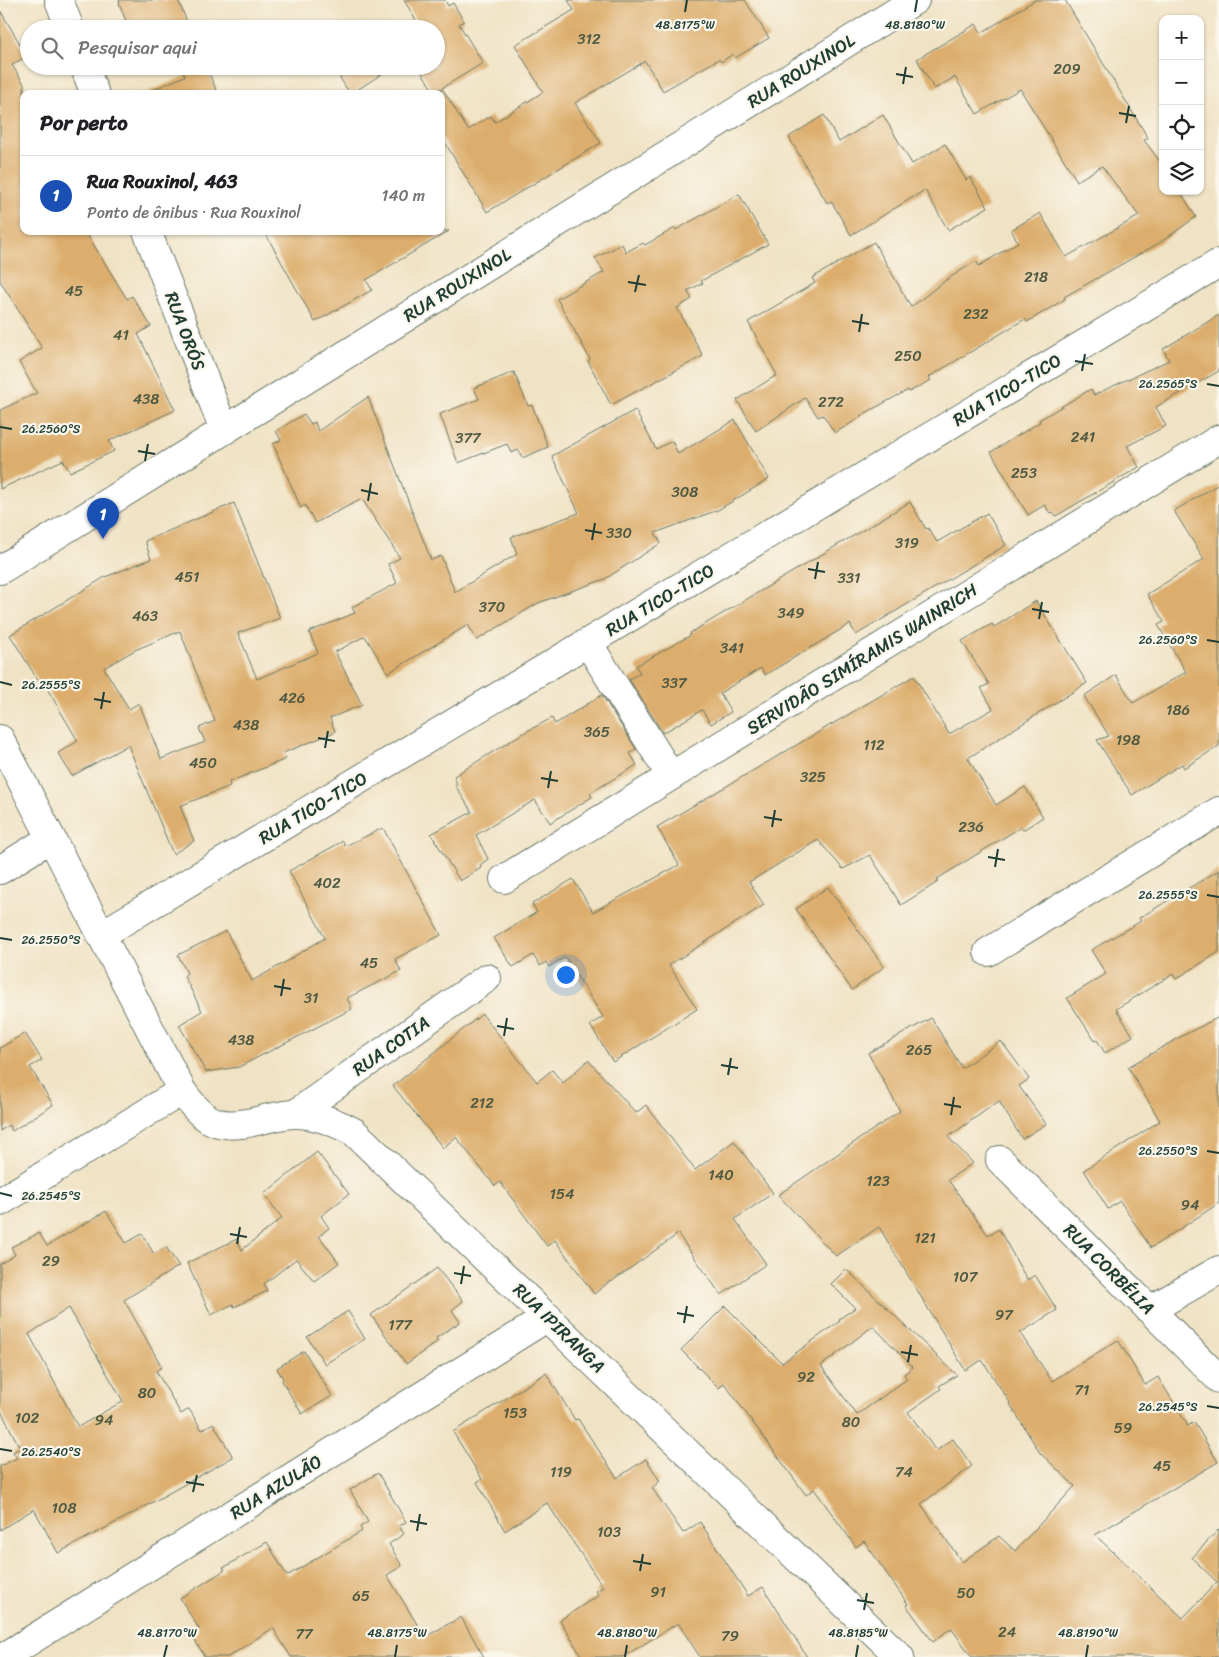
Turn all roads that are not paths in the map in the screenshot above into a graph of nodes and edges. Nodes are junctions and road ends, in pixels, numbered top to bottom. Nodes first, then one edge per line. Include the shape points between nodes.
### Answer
1 (59, 0) edge
2 (915, 0) edge
3 (67, 20) edge
4 (88, 75) edge
5 (93, 90) edge
6 (150, 235) edge
7 (1219, 263) edge
8 (224, 430) junction
9 (1219, 438) edge
10 (0, 570) edge
11 (588, 643) junction
12 (0, 739) edge
13 (671, 776) junction
14 (1219, 811) edge
15 (51, 838) junction
16 (0, 870) edge
17 (504, 879) dead end
18 (101, 935) junction
19 (988, 952) dead end
20 (487, 978) dead end
21 (182, 1091) junction
22 (295, 1114) junction
23 (1000, 1160) dead end
24 (0, 1202) edge
25 (1219, 1270) edge
26 (1150, 1310) junction
27 (548, 1317) junction
28 (1219, 1379) edge
29 (4, 1657) edge
30 (900, 1657) edge

1 - 3 street
2 - 8 street, RUA ROUXINOL
4 - 5 street
6 - 8 street, RUA ORÓS
7 - 11 street, RUA TICO-TICO
8 - 10 street, RUA ROUXINOL
9 - 13 street, SERVIDÃO SIMÍRAMIS WAINRICH
11 - 13 street
11 - 18 street, RUA TICO-TICO
12 - 15 street, RUA IPIRANGA
13 - 17 street, SERVIDÃO SIMÍRAMIS WAINRICH
14 - 19 street
15 - 16 street
15 - 18 street, RUA IPIRANGA
18 - 21 street, RUA IPIRANGA
20 - 22 street, RUA COTIA
21 - 22 street, RUA IPIRANGA via 194,1108 208,1119 228,1126
21 - 24 street
22 - 27 street, RUA IPIRANGA via 338,1123 354,1132
23 - 26 street, RUA CORBÉLIA
25 - 26 street
26 - 28 street, RUA CORBÉLIA
27 - 29 street, RUA AZULÃO
27 - 30 street, RUA IPIRANGA

